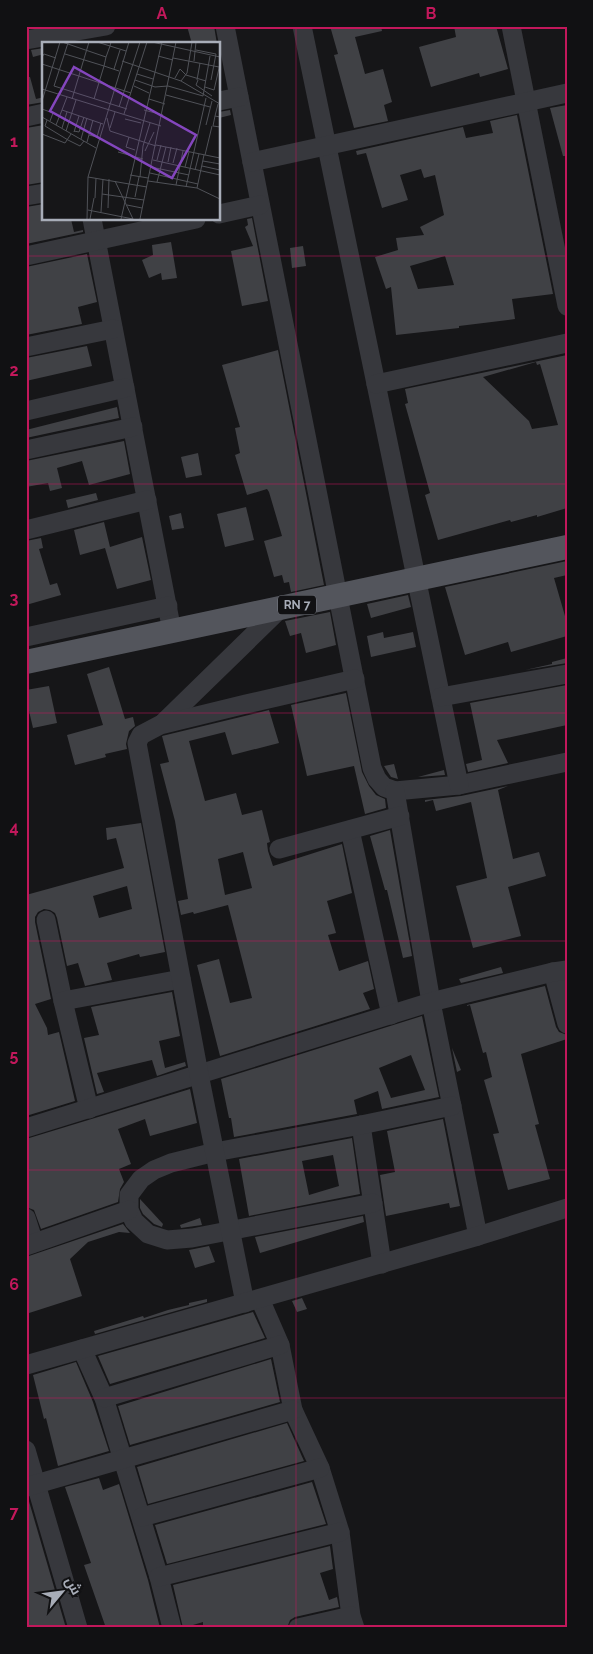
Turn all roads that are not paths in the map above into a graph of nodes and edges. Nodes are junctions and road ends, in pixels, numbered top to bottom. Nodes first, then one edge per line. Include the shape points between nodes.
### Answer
1 (106, 26) edge
2 (225, 26) edge
3 (302, 26) edge
4 (511, 26) edge
5 (26, 40) edge
6 (567, 93) edge
7 (239, 97) junction
8 (220, 101) edge
9 (526, 101) junction
10 (42, 113) edge
11 (26, 117) edge
12 (327, 145) junction
13 (252, 162) junction
14 (42, 193) edge
15 (26, 196) edge
16 (260, 205) junction
17 (220, 214) edge
18 (92, 220) edge
19 (191, 220) edge
20 (96, 240) junction
21 (26, 256) edge
22 (567, 306) edge
23 (113, 329) junction
24 (567, 343) edge
25 (26, 347) edge
26 (376, 384) junction
27 (125, 388) junction
28 (26, 412) edge
29 (133, 427) junction
30 (26, 450) edge
31 (147, 500) junction
32 (26, 530) edge
33 (567, 547) edge
34 (416, 579) junction
35 (339, 596) junction
36 (168, 606) junction
37 (281, 608) junction
38 (172, 631) junction
39 (26, 637) edge
40 (26, 662) edge
41 (567, 674) edge
42 (355, 679) junction
43 (441, 697) junction
44 (160, 725) junction
45 (567, 762) edge
46 (459, 785) junction
47 (396, 791) junction
48 (400, 816) junction
49 (350, 830) junction
50 (280, 849) dead end
51 (46, 920) dead end
52 (560, 971) edge
53 (181, 978) junction
54 (63, 1001) junction
55 (431, 1002) junction
56 (391, 1015) junction
57 (567, 1024) edge
58 (199, 1074) junction
59 (452, 1106) junction
60 (89, 1109) junction
61 (361, 1125) junction
62 (26, 1128) edge
63 (215, 1152) junction
64 (373, 1203) junction
65 (567, 1208) edge
66 (129, 1210) junction
67 (26, 1218) edge
68 (230, 1231) junction
69 (478, 1236) junction
70 (30, 1245) edge
71 (382, 1264) junction
72 (252, 1301) junction
73 (280, 1345) junction
74 (82, 1349) junction
75 (26, 1364) edge
76 (104, 1398) junction
77 (293, 1410) junction
78 (26, 1450) edge
79 (123, 1459) junction
80 (320, 1468) junction
81 (31, 1485) edge
82 (142, 1517) junction
83 (340, 1532) junction
84 (159, 1577) junction
85 (353, 1622) edge
86 (78, 1628) edge
87 (172, 1628) edge
88 (298, 1628) edge

1 - 5 street
2 - 7 street
3 - 12 street
4 - 9 street
6 - 9 street
7 - 8 street
7 - 13 street
9 - 12 street
9 - 22 street
10 - 11 street
12 - 13 street
12 - 26 street
13 - 16 street
14 - 15 street
16 - 17 street
16 - 35 street
18 - 20 street
19 - 20 street
20 - 21 street
20 - 23 street
23 - 25 street
23 - 27 street
24 - 26 street
26 - 34 street
27 - 28 street
27 - 29 street
29 - 30 street
29 - 31 street
31 - 32 street
31 - 36 street
33 - 34 main road, RN 7
34 - 35 main road, RN 7
34 - 43 street
35 - 37 main road, RN 7
35 - 42 street
36 - 38 street
36 - 39 street
37 - 38 main road, RN 7
37 - 44 street
38 - 40 main road, RN 7
41 - 43 street
42 - 44 street
42 - 47 street via 372,768 384,787
43 - 46 street
44 - 53 street via 141,735 137,743
45 - 46 street
46 - 47 street
47 - 48 street
48 - 49 street
48 - 55 street
49 - 50 street
49 - 56 street
51 - 54 street
52 - 55 street
52 - 57 street
53 - 54 street
53 - 58 street
54 - 60 street
55 - 56 street
55 - 59 street
56 - 58 street
58 - 60 street
58 - 63 street
59 - 61 street
59 - 69 street
60 - 62 street
61 - 63 street
61 - 64 street
63 - 66 street via 154,1170 141,1179 129,1195
63 - 68 street
64 - 68 street
64 - 71 street
65 - 69 street
66 - 68 street via 134,1221 148,1234 167,1240
66 - 70 street
67 - 70 street
68 - 72 street
69 - 71 street
71 - 72 street
72 - 73 street
72 - 74 street
73 - 76 street
73 - 77 street
74 - 75 street
74 - 76 street
76 - 79 street
77 - 79 street
77 - 80 street
78 - 81 street
79 - 81 street
79 - 82 street
80 - 82 street
80 - 83 street
81 - 86 street
82 - 84 street
83 - 84 street
83 - 85 street
84 - 87 street
85 - 88 street

